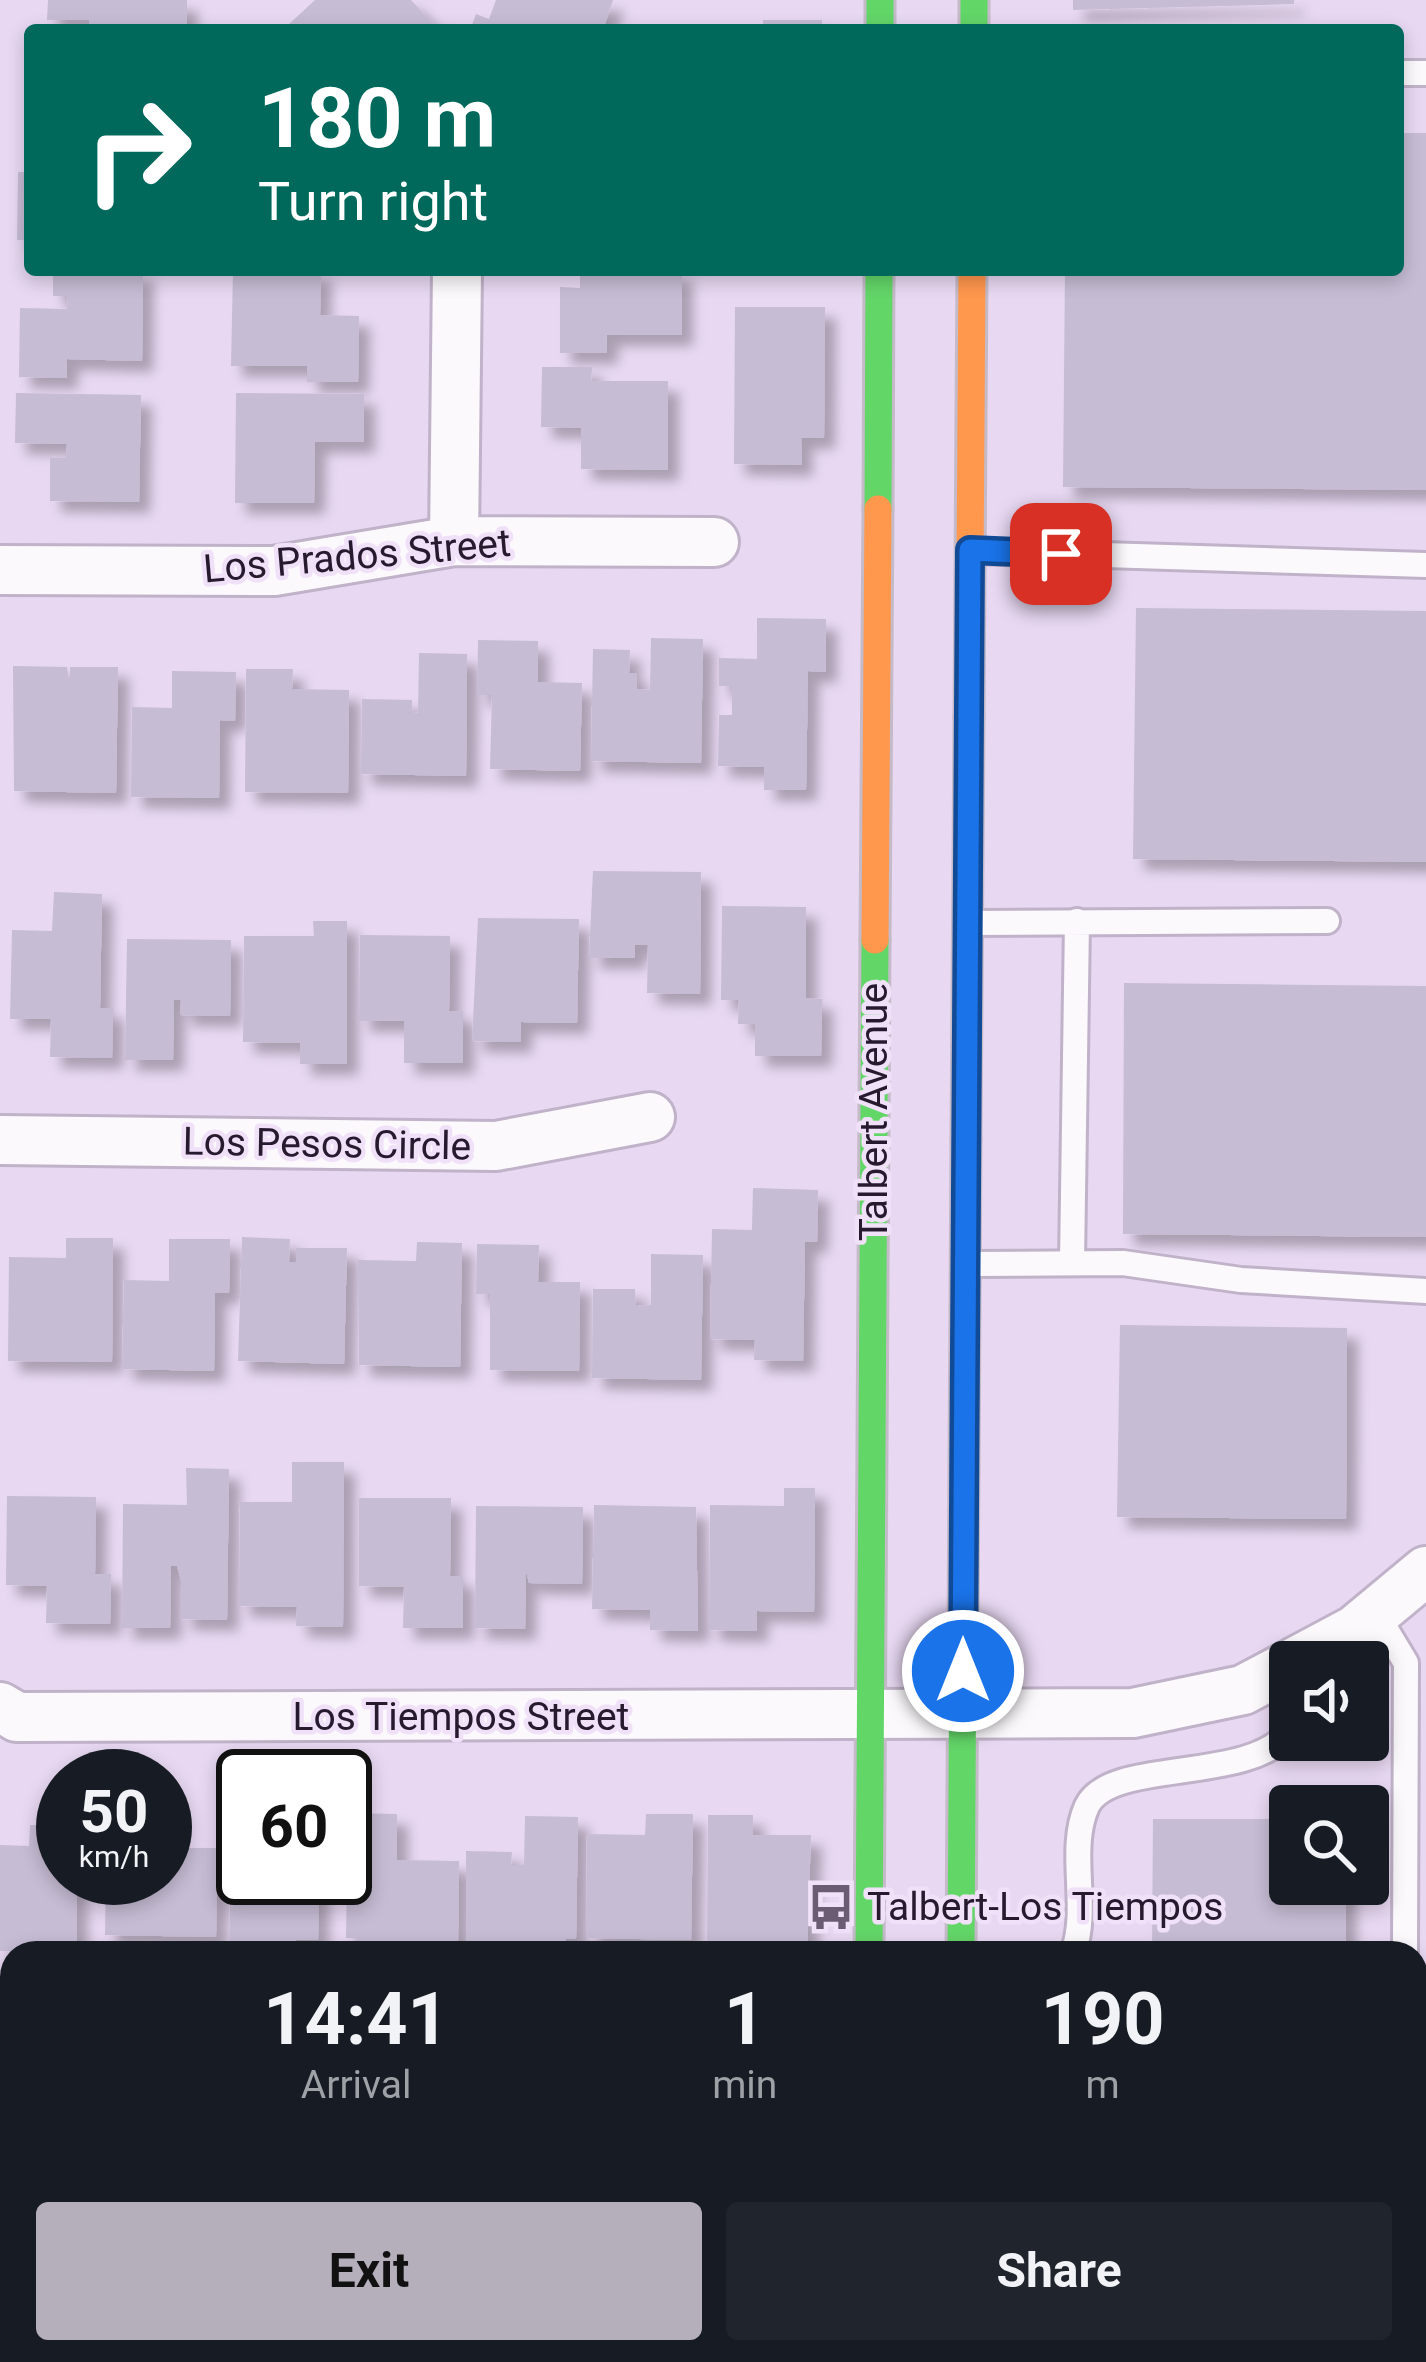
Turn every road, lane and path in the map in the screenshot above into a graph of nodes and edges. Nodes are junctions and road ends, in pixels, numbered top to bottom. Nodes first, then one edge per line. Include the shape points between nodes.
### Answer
1 (457, 276) edge
2 (879, 276) edge
3 (972, 276) edge
4 (454, 541) junction
5 (714, 542) dead end
6 (970, 550) junction
7 (1426, 565) edge
8 (0, 570) edge
9 (1077, 921) junction
10 (1327, 921) dead end
11 (968, 922) junction
12 (650, 1117) dead end
13 (0, 1140) edge
14 (1072, 1263) junction
15 (965, 1264) junction
16 (1426, 1291) edge
17 (1426, 1571) edge
18 (1376, 1613) junction
19 (1333, 1641) edge
20 (1269, 1677) edge
21 (0, 1707) edge
22 (870, 1716) junction
23 (944, 1716) junction
24 (1269, 1749) edge
25 (869, 1941) edge
26 (960, 1941) edge
27 (1077, 1941) edge
28 (1405, 1941) edge

1 - 4 street
2 - 22 main road, Talbert Avenue
3 - 6 main road
4 - 5 street, Los Prados Street
4 - 8 street, Los Prados Street via 274,571
6 - 7 lane
6 - 11 main road
9 - 10 lane
9 - 11 lane
9 - 14 lane
11 - 15 main road
12 - 13 street, Los Pesos Circle via 496,1146
14 - 15 lane
14 - 16 lane
15 - 23 main road
17 - 18 street, Los Tiempos Street
18 - 19 street, Los Tiempos Street
18 - 28 lane via 1406,1663
20 - 23 street, Los Tiempos Street via 1133,1713
21 - 22 street, Los Tiempos Street via 17,1717
22 - 23 street, Los Tiempos Street
22 - 25 main road, Talbert Avenue
23 - 26 main road
24 - 27 lane via 1108,1786 1088,1803

